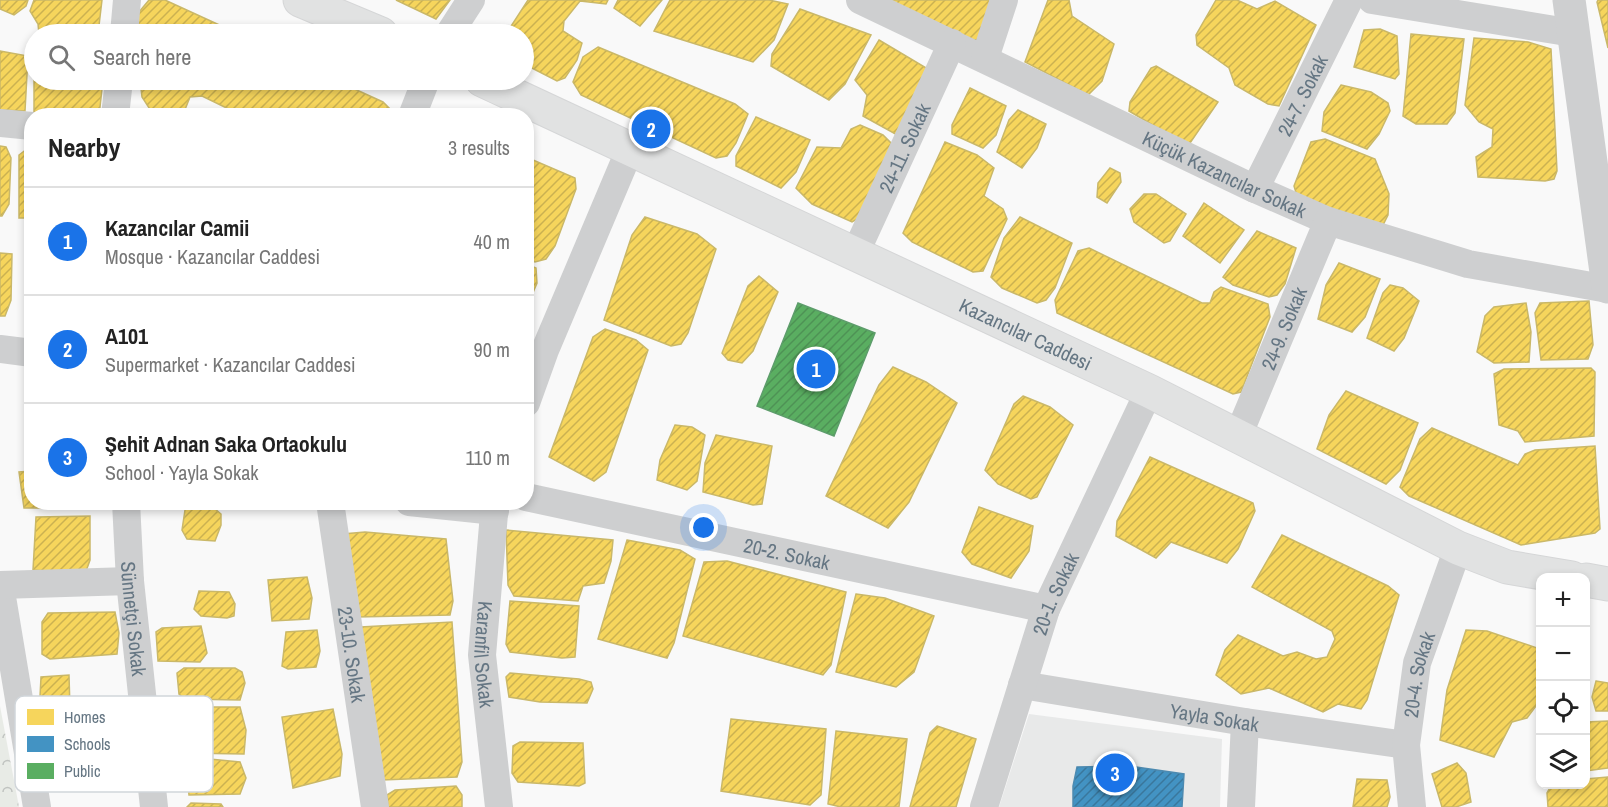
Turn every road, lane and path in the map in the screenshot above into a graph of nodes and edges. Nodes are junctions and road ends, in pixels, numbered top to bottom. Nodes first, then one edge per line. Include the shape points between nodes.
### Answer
1 (127, 0) edge
2 (300, 0) edge
3 (471, 0) edge
4 (860, 0) edge
5 (1004, 0) edge
6 (1349, 0) edge
7 (1372, 0) edge
8 (1569, 0) edge
9 (125, 24) edge
10 (357, 24) edge
11 (455, 24) edge
12 (1573, 33) junction
13 (952, 43) junction
14 (985, 58) junction
15 (118, 90) edge
16 (422, 90) edge
17 (503, 90) edge
18 (116, 108) edge
19 (415, 108) edge
20 (0, 123) edge
21 (24, 125) edge
22 (630, 149) junction
23 (1256, 189) junction
24 (1604, 211) edge
25 (1328, 221) junction
26 (855, 254) junction
27 (1608, 288) edge
28 (0, 349) edge
29 (24, 352) edge
30 (534, 374) edge
31 (1149, 391) junction
32 (1238, 436) junction
33 (534, 499) edge
34 (126, 510) edge
35 (331, 510) edge
36 (495, 510) edge
37 (1458, 548) junction
38 (1542, 573) edge
39 (130, 581) junction
40 (1590, 581) edge
41 (1608, 584) edge
42 (0, 585) edge
43 (1046, 609) junction
44 (1022, 685) junction
45 (18, 696) edge
46 (142, 696) edge
47 (1245, 722) junction
48 (1406, 746) junction
49 (34, 792) edge
50 (152, 792) edge
51 (37, 807) edge
52 (154, 807) edge
53 (375, 807) edge
54 (499, 807) edge
55 (984, 807) edge
56 (1241, 807) edge
57 (1412, 807) edge

1 - 9 street
2 - 10 main road
3 - 11 street
4 - 13 street, Küçük Kazancılar Sokak
5 - 14 street
6 - 23 street, 24-7. Sokak
7 - 12 street
8 - 12 street
12 - 24 street
13 - 14 street, Küçük Kazancılar Sokak
13 - 26 street, 24-11. Sokak
14 - 23 street, Küçük Kazancılar Sokak
15 - 18 street
16 - 19 street
17 - 22 main road, Kazancılar Caddesi
20 - 21 street
22 - 26 main road, Kazancılar Caddesi
22 - 30 street
23 - 25 street, Küçük Kazancılar Sokak
24 - 27 street
25 - 27 street, Küçük Kazancılar Sokak via 1468,264
25 - 32 street, 24-9. Sokak
26 - 31 main road, Kazancılar Caddesi
28 - 29 street
31 - 32 main road, Kazancılar Caddesi
31 - 43 street, 20-1. Sokak
32 - 37 main road, Kazancılar Caddesi
33 - 43 street, 20-2. Sokak
34 - 39 street, Sünnetçi Sokak
35 - 53 street, 23-10. Sokak
36 - 54 street, Karanfil Sokak via 482,655
37 - 38 main road, Kazancılar Caddesi via 1507,567
37 - 48 street, 20-4. Sokak via 1417,663
39 - 42 street
39 - 46 street, Sünnetçi Sokak
40 - 41 main road
42 - 45 street
43 - 44 street, 20-1. Sokak
44 - 47 street, Yayla Sokak
44 - 55 street, 20-1. Sokak
47 - 48 street, Yayla Sokak
47 - 56 street
48 - 57 street, 20-4. Sokak
49 - 51 street
50 - 52 street, Sünnetçi Sokak

